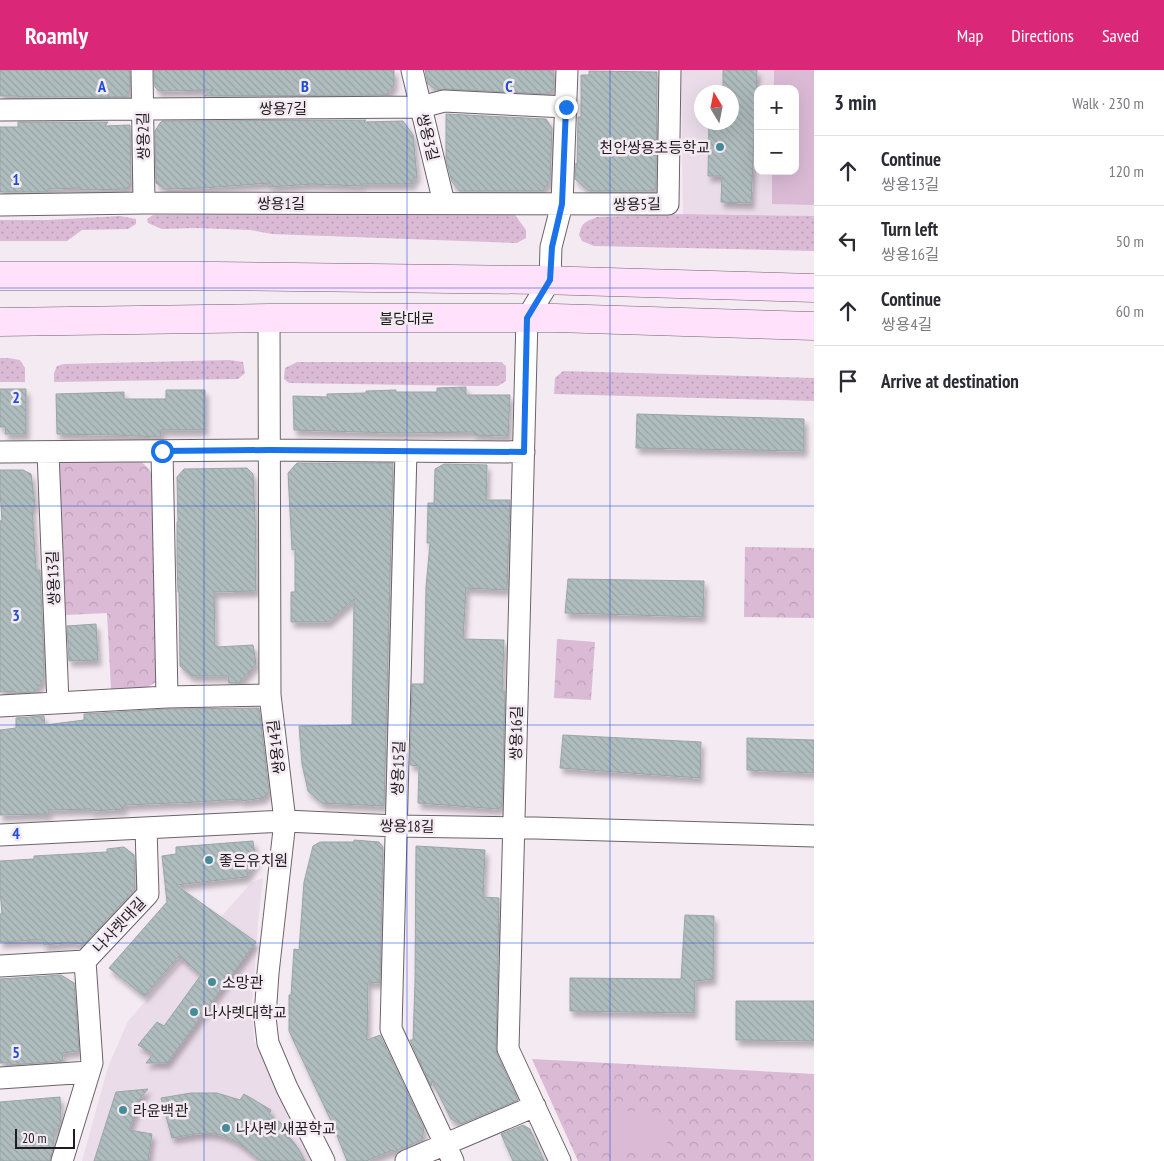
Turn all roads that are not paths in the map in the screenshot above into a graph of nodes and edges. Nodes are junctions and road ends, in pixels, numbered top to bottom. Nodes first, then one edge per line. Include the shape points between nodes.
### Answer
1 (142, 70) edge
2 (412, 70) edge
3 (567, 70) edge
4 (670, 70) edge
5 (421, 107) junction
6 (566, 107) junction
7 (142, 109) junction
8 (0, 110) edge
9 (144, 203) junction
10 (444, 204) junction
11 (562, 204) junction
12 (0, 205) edge
13 (0, 276) edge
14 (814, 288) edge
15 (539, 298) junction
16 (269, 318) junction
17 (0, 322) edge
18 (814, 326) edge
19 (269, 450) junction
20 (162, 451) junction
21 (0, 452) edge
22 (48, 452) junction
23 (406, 452) junction
24 (524, 452) junction
25 (270, 694) junction
26 (167, 697) junction
27 (58, 703) junction
28 (0, 706) edge
29 (285, 822) junction
30 (396, 826) junction
31 (146, 828) junction
32 (514, 828) junction
33 (0, 835) edge
34 (814, 836) edge
35 (86, 961) junction
36 (0, 966) edge
37 (89, 1072) junction
38 (0, 1078) edge
39 (535, 1106) junction
40 (449, 1152) edge
41 (62, 1161) edge
42 (324, 1161) edge
43 (406, 1161) edge
44 (560, 1161) edge

1 - 7 street, 쌍용2길
2 - 5 street, 쌍용3길
3 - 6 street, 쌍용16길
4 - 11 street, 쌍용5길 via 668,204
5 - 6 street, 쌍용7길 via 444,101
5 - 7 street, 쌍용7길
5 - 10 street, 쌍용3길
6 - 11 street, 쌍용16길
7 - 8 street, 쌍용7길
7 - 9 street, 쌍용2길
9 - 10 street, 쌍용1길
9 - 12 street, 쌍용1길
10 - 11 street, 쌍용1길
11 - 15 street, 쌍용16길
13 - 15 main road, 불당대로 via 217,276
14 - 15 main road, 불당대로
15 - 16 main road, 불당대로
15 - 18 main road, 불당대로 via 565,318
15 - 24 street, 쌍용16길
16 - 17 main road, 불당대로
16 - 19 street, 쌍용14길
19 - 20 street
19 - 23 street
19 - 25 street, 쌍용14길
20 - 22 street
20 - 26 street
21 - 22 street
22 - 27 street, 쌍용13길
23 - 24 street
23 - 30 street, 쌍용15길
24 - 32 street, 쌍용16길
25 - 26 street
25 - 29 street, 쌍용14길
26 - 27 street
27 - 28 street
29 - 30 street, 쌍용18길
29 - 31 street, 쌍용18길
29 - 42 street, 쌍용14길 via 265,1017 268,1043
30 - 32 street, 쌍용18길
30 - 40 street, 쌍용15길 via 390,1030
31 - 33 street, 쌍용18길
31 - 35 street, 나사렛대길 via 148,894
32 - 34 street, 쌍용18길
32 - 39 street, 쌍용16길 via 508,1049
35 - 36 street, 나사렛대길
35 - 37 street, 나사렛대길 via 92,1063
37 - 38 street
37 - 41 street, 나사렛대길
39 - 40 street
39 - 44 street, 쌍용16길
40 - 43 street

